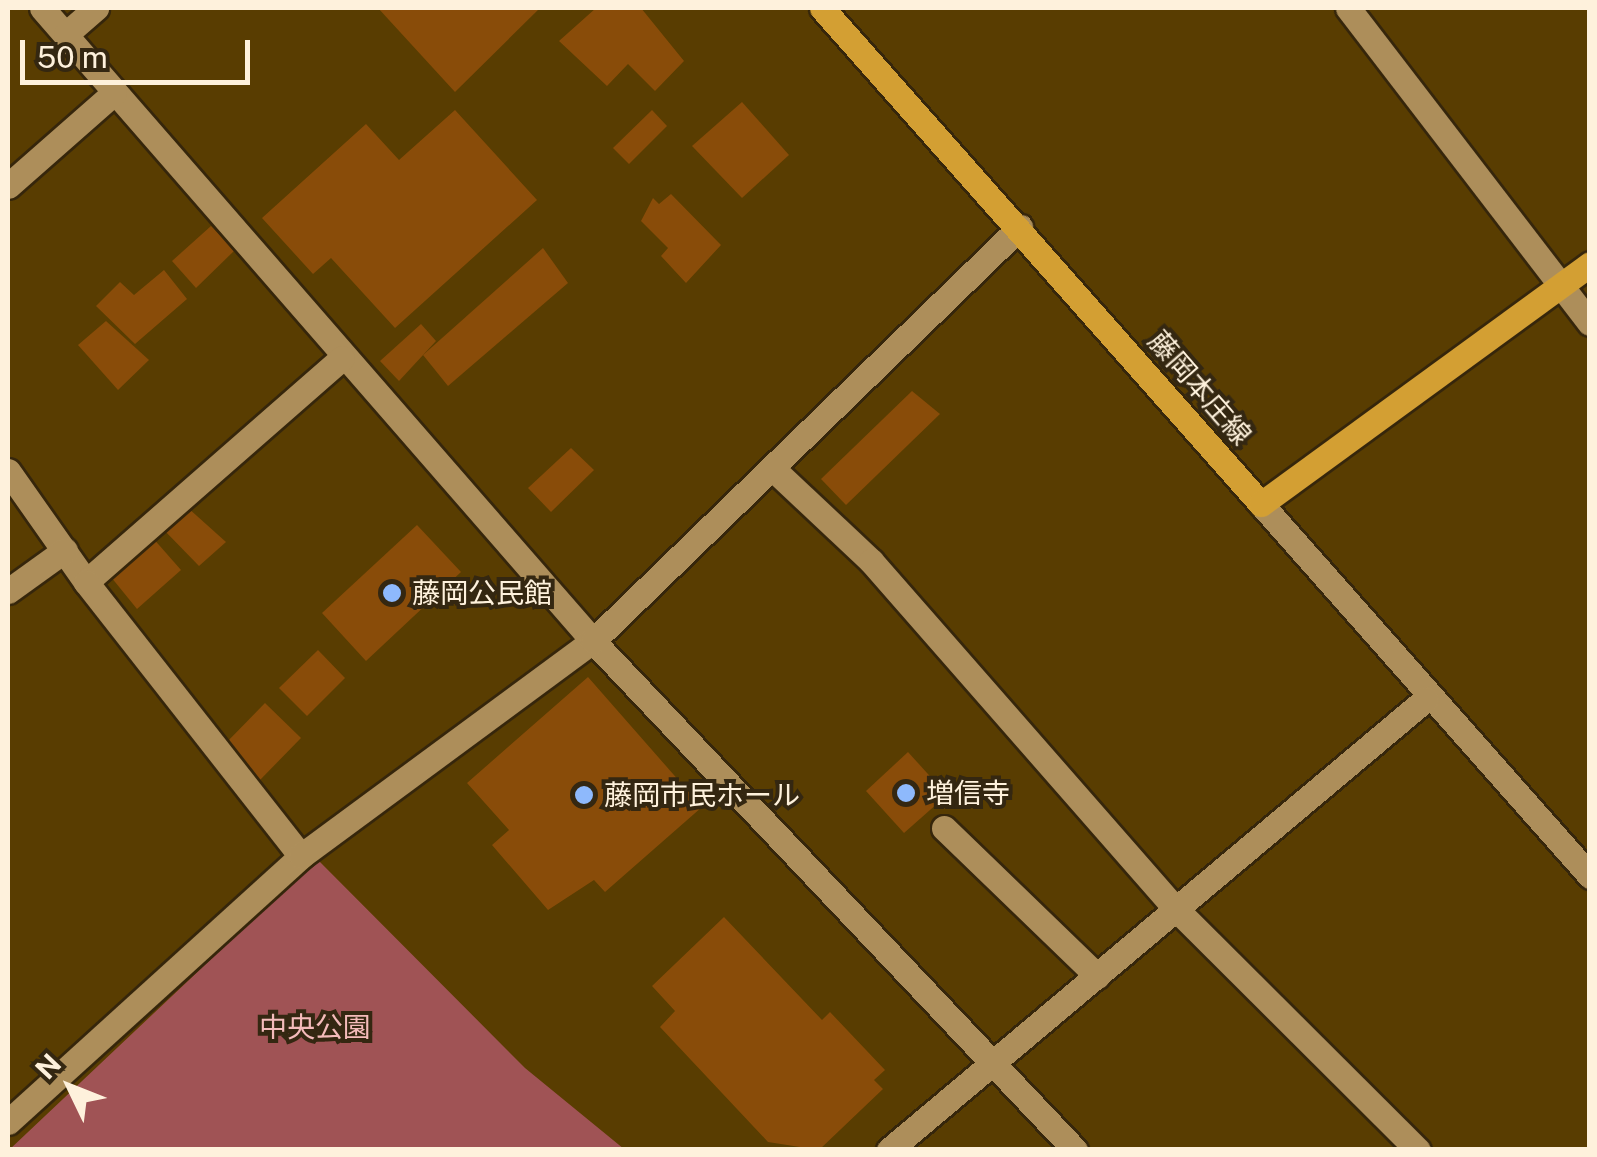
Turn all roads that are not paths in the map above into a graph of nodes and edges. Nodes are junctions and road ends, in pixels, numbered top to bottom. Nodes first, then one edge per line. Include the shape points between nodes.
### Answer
1 (42, 8) edge
2 (96, 8) edge
3 (822, 8) edge
4 (1348, 8) edge
5 (66, 34) junction
6 (114, 93) junction
7 (8, 186) edge
8 (1020, 228) junction
9 (1590, 264) edge
10 (1561, 284) junction
11 (1590, 323) edge
12 (342, 358) junction
13 (772, 468) junction
14 (8, 471) edge
15 (1262, 504) junction
16 (65, 550) junction
17 (86, 582) junction
18 (8, 590) edge
19 (594, 641) junction
20 (1426, 699) junction
21 (944, 828) dead end
22 (301, 856) junction
23 (1590, 876) edge
24 (1177, 910) junction
25 (1097, 976) junction
26 (993, 1060) junction
27 (8, 1122) edge
28 (888, 1150) edge
29 (1075, 1150) edge
30 (1418, 1150) edge

1 - 5 street
2 - 5 street
3 - 8 main road, 藤岡本庄線
4 - 10 street
5 - 6 street
6 - 7 street
6 - 12 street
8 - 13 street
8 - 15 main road, 藤岡本庄線
9 - 10 main road
10 - 11 street
10 - 15 main road
12 - 17 street
12 - 19 street
13 - 19 street
13 - 24 street via 871,561
14 - 16 street
15 - 20 street
16 - 17 street
16 - 18 street
17 - 22 street
19 - 22 street
19 - 26 street
20 - 23 street
20 - 24 street
21 - 25 street
22 - 27 street
24 - 25 street
24 - 30 street
25 - 26 street
26 - 28 street
26 - 29 street

